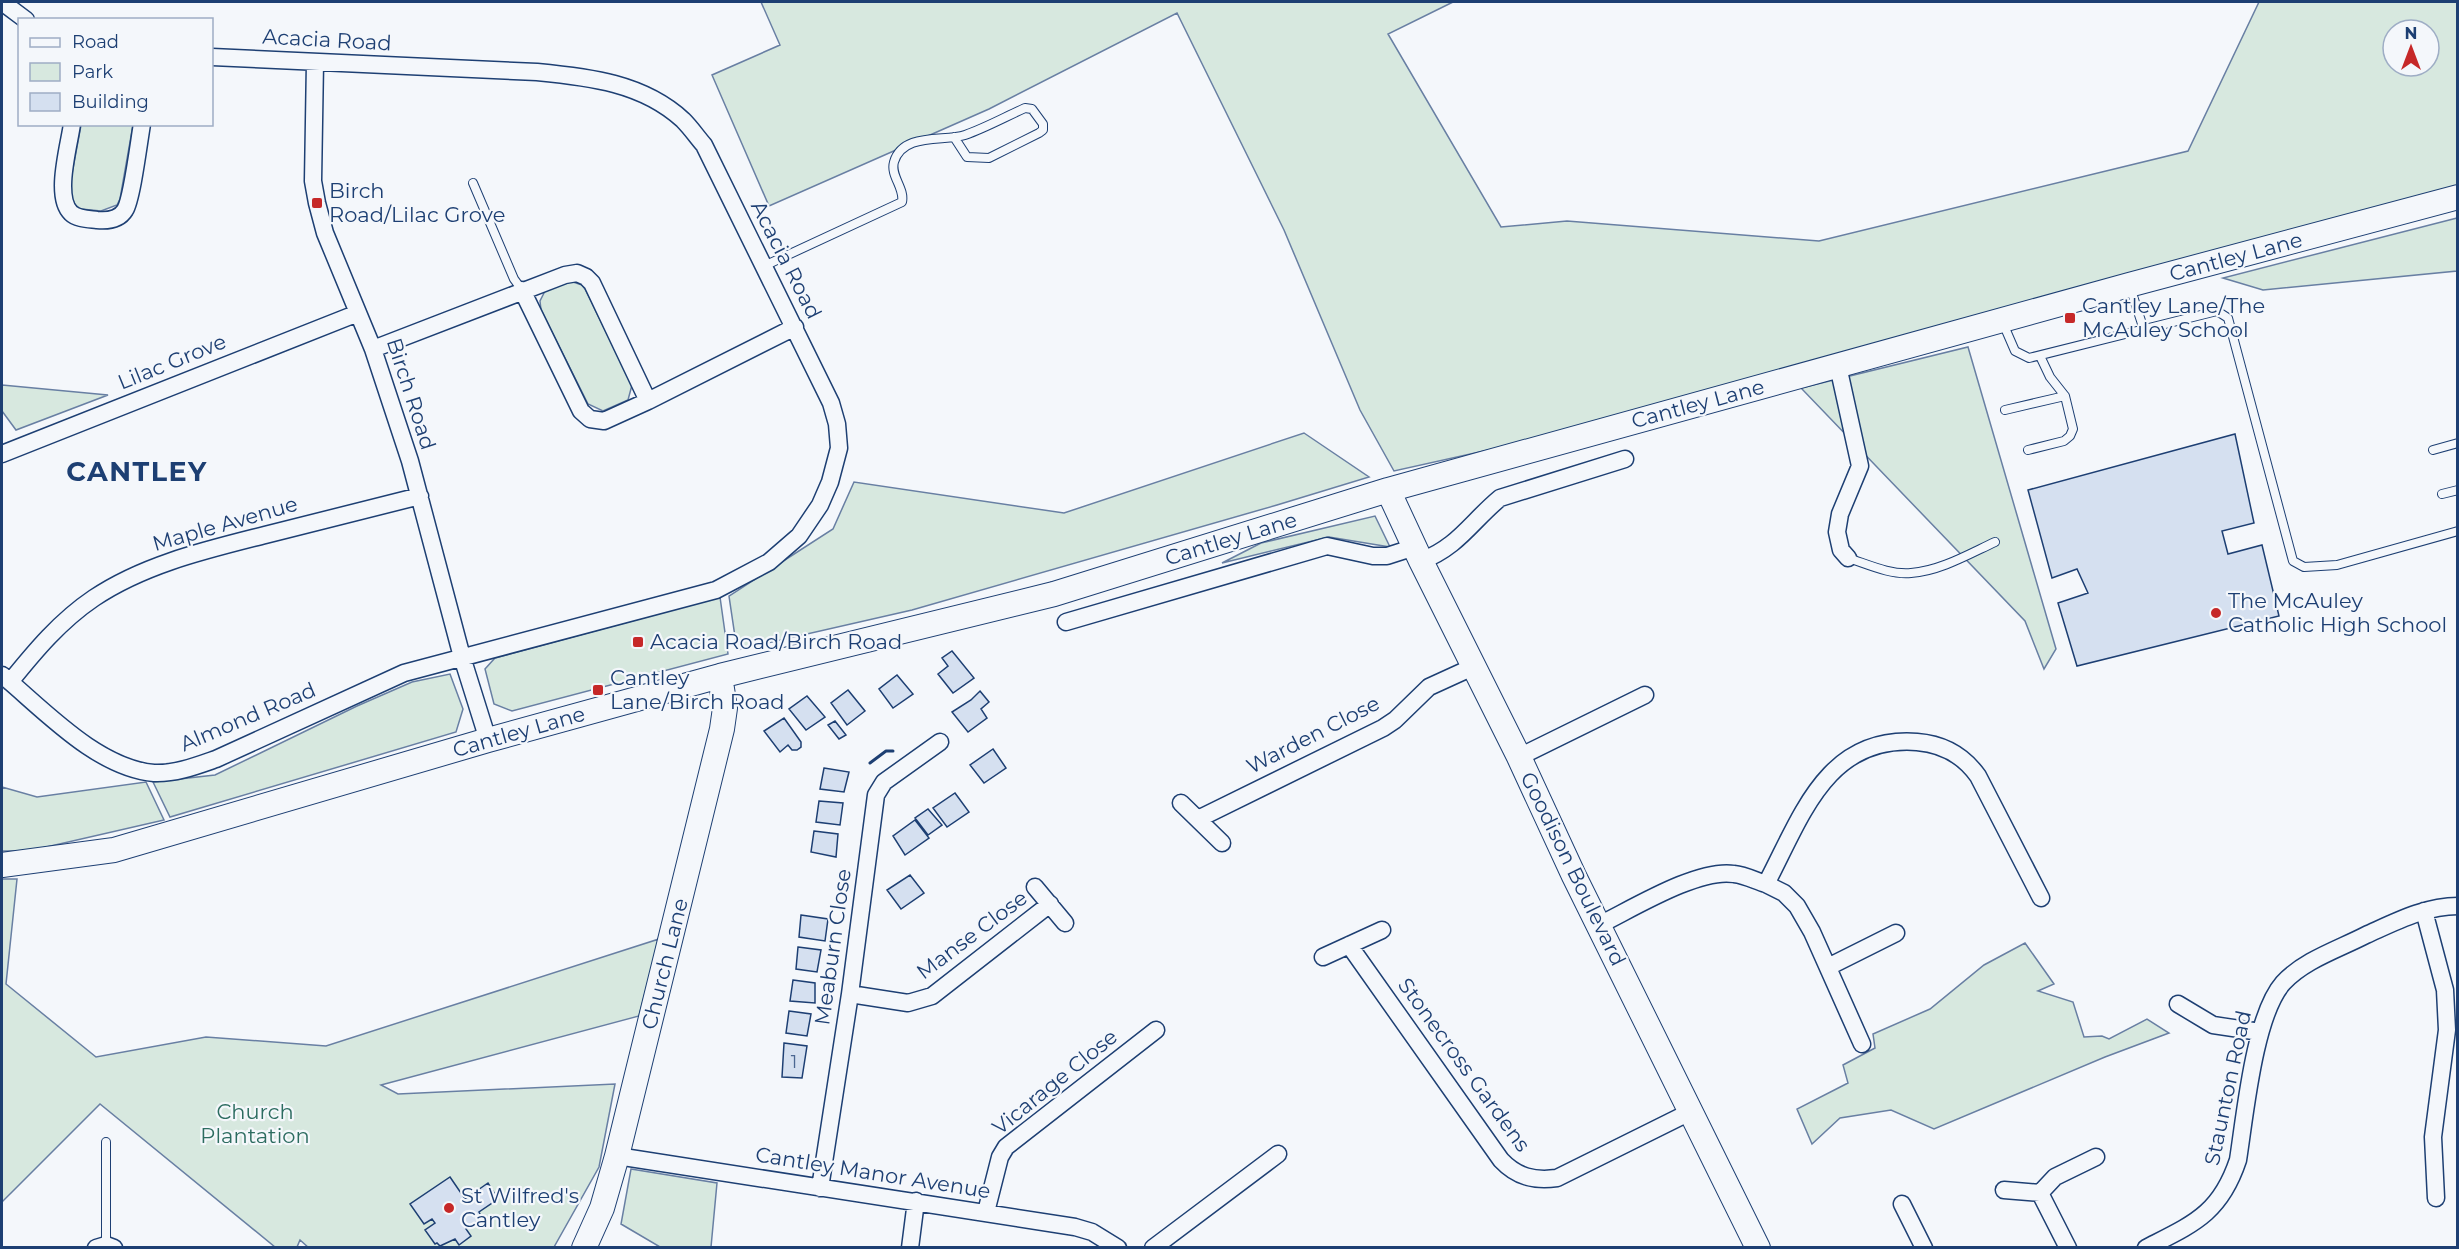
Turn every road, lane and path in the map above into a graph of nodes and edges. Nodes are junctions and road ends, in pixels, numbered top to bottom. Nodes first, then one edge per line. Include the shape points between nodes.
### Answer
1 (2, 2) edge
2 (23, 18) edge
3 (213, 57) edge
4 (315, 62) junction
5 (72, 126) edge
6 (142, 126) edge
7 (954, 137) junction
8 (473, 183) dead end
9 (2457, 197) edge
10 (764, 266) junction
11 (2129, 285) junction
12 (522, 290) junction
13 (358, 313) junction
14 (2001, 320) junction
15 (795, 327) junction
16 (2144, 330) junction
17 (374, 349) junction
18 (2040, 356) junction
19 (1838, 366) junction
20 (2065, 396) junction
21 (648, 401) junction
22 (2005, 410) dead end
23 (2457, 443) edge
24 (2028, 450) dead end
25 (2433, 450) dead end
26 (2, 454) edge
27 (1625, 459) dead end
28 (1388, 490) junction
29 (2457, 490) edge
30 (2442, 494) dead end
31 (420, 496) junction
32 (2457, 531) edge
33 (1995, 542) dead end
34 (1418, 554) junction
35 (1848, 558) joint
36 (1065, 622) dead end
37 (462, 657) junction
38 (1475, 666) junction
39 (720, 676) junction
40 (6, 679) edge
41 (1645, 695) dead end
42 (488, 740) junction
43 (940, 742) dead end
44 (1519, 757) junction
45 (1181, 803) dead end
46 (1198, 819) junction
47 (1222, 843) dead end
48 (2, 865) edge
49 (1766, 884) junction
50 (1035, 887) dead end
51 (2041, 898) dead end
52 (1050, 904) junction
53 (2457, 906) edge
54 (2424, 911) junction
55 (1065, 923) dead end
56 (1599, 926) junction
57 (1382, 930) dead end
58 (1896, 933) dead end
59 (1349, 945) junction
60 (1323, 957) dead end
61 (1828, 968) junction
62 (850, 994) junction
63 (2178, 1004) dead end
64 (1156, 1030) dead end
65 (2260, 1032) junction
66 (1862, 1044) dead end
67 (1690, 1112) junction
68 (106, 1142) dead end
69 (1278, 1154) dead end
70 (617, 1156) junction
71 (2096, 1157) dead end
72 (820, 1188) junction
73 (2004, 1190) dead end
74 (2040, 1193) junction
75 (2436, 1198) dead end
76 (916, 1201) junction
77 (1902, 1204) dead end
78 (986, 1212) junction
79 (105, 1247) edge
80 (584, 1248) edge
81 (910, 1248) edge
82 (1118, 1248) edge
83 (1153, 1248) edge
84 (1758, 1248) edge
85 (1924, 1248) edge
86 (2068, 1248) edge
87 (2146, 1248) edge

1 - 2 street
3 - 4 street, Acacia Road
4 - 10 street, Acacia Road via 537,72 588,77 624,86 683,120 704,145
4 - 13 street, Birch Road via 313,181 325,233
5 - 6 street via 62,191 65,204 71,214 80,218 107,221 117,218 127,207
7 - 7 lane via 1025,108 1032,109 1043,124 1039,133 989,158 967,157
7 - 10 lane via 921,139 896,156 893,170 902,202
8 - 12 lane
9 - 11 main road, Cantley Lane
10 - 15 street, Acacia Road
11 - 14 main road, Cantley Lane
11 - 16 lane
12 - 17 street
12 - 21 street via 565,275 577,273 586,277
12 - 21 street via 581,411 590,419 604,421
13 - 17 street, Birch Road
13 - 26 street, Lilac Grove
14 - 18 lane via 2014,351 2029,358
14 - 19 main road, Cantley Lane
15 - 21 street
15 - 37 street, Acacia Road via 831,403 839,448 820,505 799,536 769,562 716,590
16 - 18 lane
16 - 32 lane via 2217,311 2228,318 2293,561 2304,567 2337,565
17 - 31 street, Birch Road
18 - 20 lane
19 - 28 main road, Cantley Lane
19 - 35 street via 1860,466 1840,514 1837,532 1841,550
20 - 22 lane
20 - 24 lane via 2073,429 2070,436
23 - 25 lane
27 - 34 street, Cantley Lane via 1500,498 1441,554
28 - 34 main road, Goodison Boulevard
28 - 39 main road, Cantley Lane via 1054,594
29 - 30 lane
31 - 37 street, Birch Road
31 - 40 street, Maple Avenue via 194,553 126,580 73,614
33 - 35 lane via 1938,568 1910,574
34 - 36 street, Cantley Lane via 1373,556 1327,546
34 - 38 main road, Goodison Boulevard
37 - 40 street, Almond Road via 404,673 216,759 184,770 154,773 122,765 94,752
37 - 42 street, Birch Road
38 - 44 main road, Goodison Boulevard
38 - 46 street, Warden Close via 1429,687 1383,728
39 - 42 main road, Cantley Lane
39 - 70 main road, Church Lane via 725,708 722,729
41 - 44 street
42 - 48 main road, Cantley Lane via 114,849
43 - 62 street, Meaburn Close via 884,782 876,795
44 - 56 main road, Goodison Boulevard
45 - 46 street
46 - 47 street
49 - 51 street via 1817,788 1831,772 1851,755 1878,745 1906,741 1931,743 1969,763
49 - 56 street via 1734,873 1707,875
49 - 61 street via 1784,893 1797,906
50 - 52 street, Manse Close
52 - 55 street, Manse Close
52 - 62 street, Manse Close via 932,996 908,1003
53 - 54 street, Staunton Road
54 - 65 street, Staunton Road via 2305,965 2283,983
54 - 75 street via 2445,990 2447,1030 2433,1137
56 - 67 main road, Goodison Boulevard
57 - 59 street
58 - 61 street
59 - 60 street
59 - 67 street, Stonecross Gardens via 1501,1160 1524,1177 1557,1178
61 - 66 street
62 - 72 street, Meaburn Close
63 - 65 street via 2213,1025
64 - 78 street, Vicarage Close via 1006,1147
65 - 87 street, Staunton Road via 2232,1177 2216,1205 2197,1222
67 - 84 main road, Goodison Boulevard
68 - 79 lane
69 - 83 street
70 - 72 street, Cantley Manor Avenue
70 - 80 main road, Church Lane via 602,1208
71 - 74 street via 2055,1177
72 - 76 street, Cantley Manor Avenue
73 - 74 street
74 - 86 street
76 - 78 street, Cantley Manor Avenue
76 - 81 street
77 - 85 street
78 - 82 street, Cantley Manor Avenue via 1092,1232

